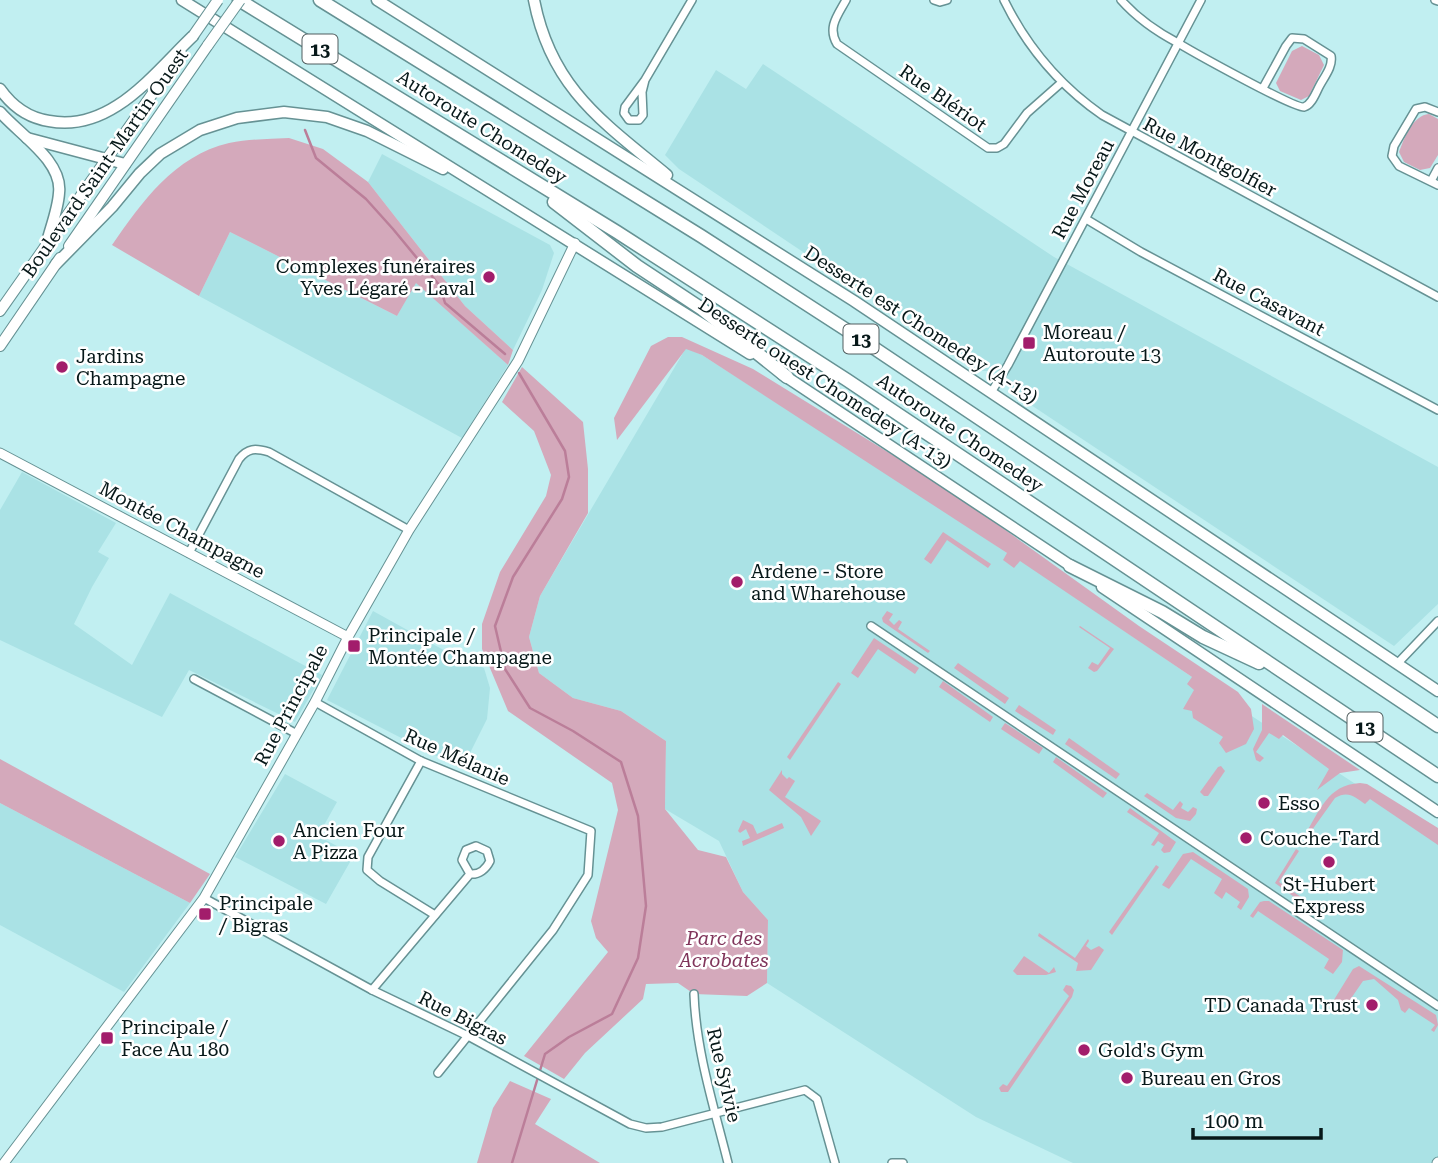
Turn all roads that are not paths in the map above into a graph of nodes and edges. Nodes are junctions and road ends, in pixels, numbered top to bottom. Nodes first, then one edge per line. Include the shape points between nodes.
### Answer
1 (175, 0) edge
2 (182, 0) edge
3 (218, 0) edge
4 (239, 0) edge
5 (320, 0) edge
6 (377, 0) edge
7 (534, 0) edge
8 (692, 0) edge
9 (846, 0) edge
10 (934, 0) edge
11 (947, 0) edge
12 (1004, 0) edge
13 (1121, 0) edge
14 (1201, 0) edge
15 (199, 10) junction
16 (193, 36) junction
17 (1178, 43) junction
18 (645, 80) junction
19 (1061, 83) junction
20 (1263, 88) junction
21 (0, 89) edge
22 (1438, 112) edge
23 (0, 113) edge
24 (1131, 132) junction
25 (27, 138) junction
26 (107, 159) junction
27 (504, 163) junction
28 (125, 164) junction
29 (1438, 168) edge
30 (1434, 183) edge
31 (489, 190) junction
32 (699, 202) junction
33 (1086, 219) junction
34 (575, 243) junction
35 (46, 246) junction
36 (56, 264) junction
37 (1438, 298) edge
38 (0, 311) edge
39 (0, 346) edge
40 (787, 377) junction
41 (992, 391) junction
42 (1438, 411) edge
43 (0, 453) edge
44 (409, 530) junction
45 (189, 553) junction
46 (1070, 566) junction
47 (1438, 621) edge
48 (871, 626) dead end
49 (348, 637) junction
50 (1397, 664) junction
51 (1293, 678) junction
52 (194, 679) dead end
53 (1438, 691) edge
54 (1391, 694) junction
55 (315, 702) junction
56 (1438, 720) edge
57 (1438, 726) edge
58 (297, 734) junction
59 (421, 761) junction
60 (1438, 776) edge
61 (1438, 812) edge
62 (470, 874) dead end
63 (204, 898) junction
64 (435, 915) junction
65 (372, 990) junction
66 (694, 993) dead end
67 (1438, 1006) edge
68 (468, 1036) junction
69 (439, 1073) dead end
70 (716, 1112) junction
71 (4, 1163) edge
72 (728, 1163) edge
73 (835, 1163) edge
74 (892, 1163) edge
75 (903, 1163) edge

1 - 15 main road
2 - 15 main road, Desserte ouest Chomedey (A-13)
3 - 16 main road, Boulevard Saint-Martin Ouest, bridge
4 - 27 highway, Autoroute Chomedey / 13
4 - 28 main road, Boulevard Saint-Martin Ouest, bridge
5 - 54 highway, Autoroute Chomedey / 13 via 850,332
6 - 32 main road, Desserte est Chomedey (A-13)
7 - 32 main road via 550,51 578,96 600,120
8 - 18 street
9 - 19 street, Rue Blériot via 833,25 837,44 988,148 1004,144 1023,118
10 - 11 street
12 - 19 street, Rue Montgolfier via 1031,46
13 - 17 street via 1152,28
14 - 17 street, Rue Moreau
15 - 31 main road, Desserte ouest Chomedey (A-13)
16 - 21 main road via 121,103 88,120 38,119 13,104
16 - 26 main road, Boulevard Saint-Martin Ouest
17 - 20 street
17 - 24 street, Rue Moreau
18 - 18 street via 625,107 629,120 639,120 643,114
19 - 24 street, Rue Montgolfier
20 - 20 street via 1304,107 1329,68 1331,56 1304,39 1292,38
22 - 30 street via 1416,109 1392,156 1399,166
23 - 25 main road
24 - 33 street, Rue Moreau
24 - 37 street, Rue Montgolfier
25 - 26 main road
25 - 35 main road via 53,167 59,181
26 - 28 main road
26 - 35 main road, Boulevard Saint-Martin Ouest
27 - 40 highway
27 - 51 highway, Autoroute Chomedey / 13 via 847,380
28 - 36 main road, Boulevard Saint-Martin Ouest
29 - 30 street
31 - 34 main road, Desserte ouest Chomedey (A-13)
31 - 36 main road via 342,121 293,112 246,116 200,130 160,155
32 - 41 main road, Desserte est Chomedey (A-13)
33 - 41 street, Rue Moreau
33 - 42 street, Rue Casavant
34 - 40 main road, Desserte ouest Chomedey (A-13)
34 - 44 street, Rue Principale via 518,362
35 - 38 main road, Boulevard Saint-Martin Ouest
36 - 39 main road, Boulevard Saint-Martin Ouest
40 - 46 main road, Desserte ouest Chomedey (A-13)
41 - 50 main road, Desserte est Chomedey (A-13)
43 - 45 street, Montée Champagne
44 - 45 street via 269,452 255,449 239,459
44 - 49 street, Rue Principale
45 - 49 street, Montée Champagne
46 - 51 highway via 1163,612 1203,638
46 - 61 main road, Desserte ouest Chomedey (A-13)
47 - 50 street
48 - 67 street
49 - 55 street, Rue Principale
50 - 53 main road, Desserte est Chomedey (A-13)
51 - 60 highway, Autoroute Chomedey / 13
52 - 58 street
54 - 56 highway
54 - 57 highway, Autoroute Chomedey / 13
55 - 58 street, Rue Principale
55 - 59 street, Rue Mélanie
58 - 63 street, Rue Principale
59 - 64 street via 368,857 367,870
59 - 68 street, Rue Mélanie via 591,831 587,875 553,930
62 - 64 street
63 - 65 street, Rue Bigras
63 - 71 street, Rue Principale
64 - 65 street
65 - 68 street, Rue Bigras
66 - 70 street, Rue Sylvie via 695,1024
68 - 69 street
68 - 70 street, Rue Bigras via 629,1124 662,1127
70 - 72 street, Rue Sylvie
70 - 73 street, Rue Bigras via 805,1090 817,1099
74 - 75 street

